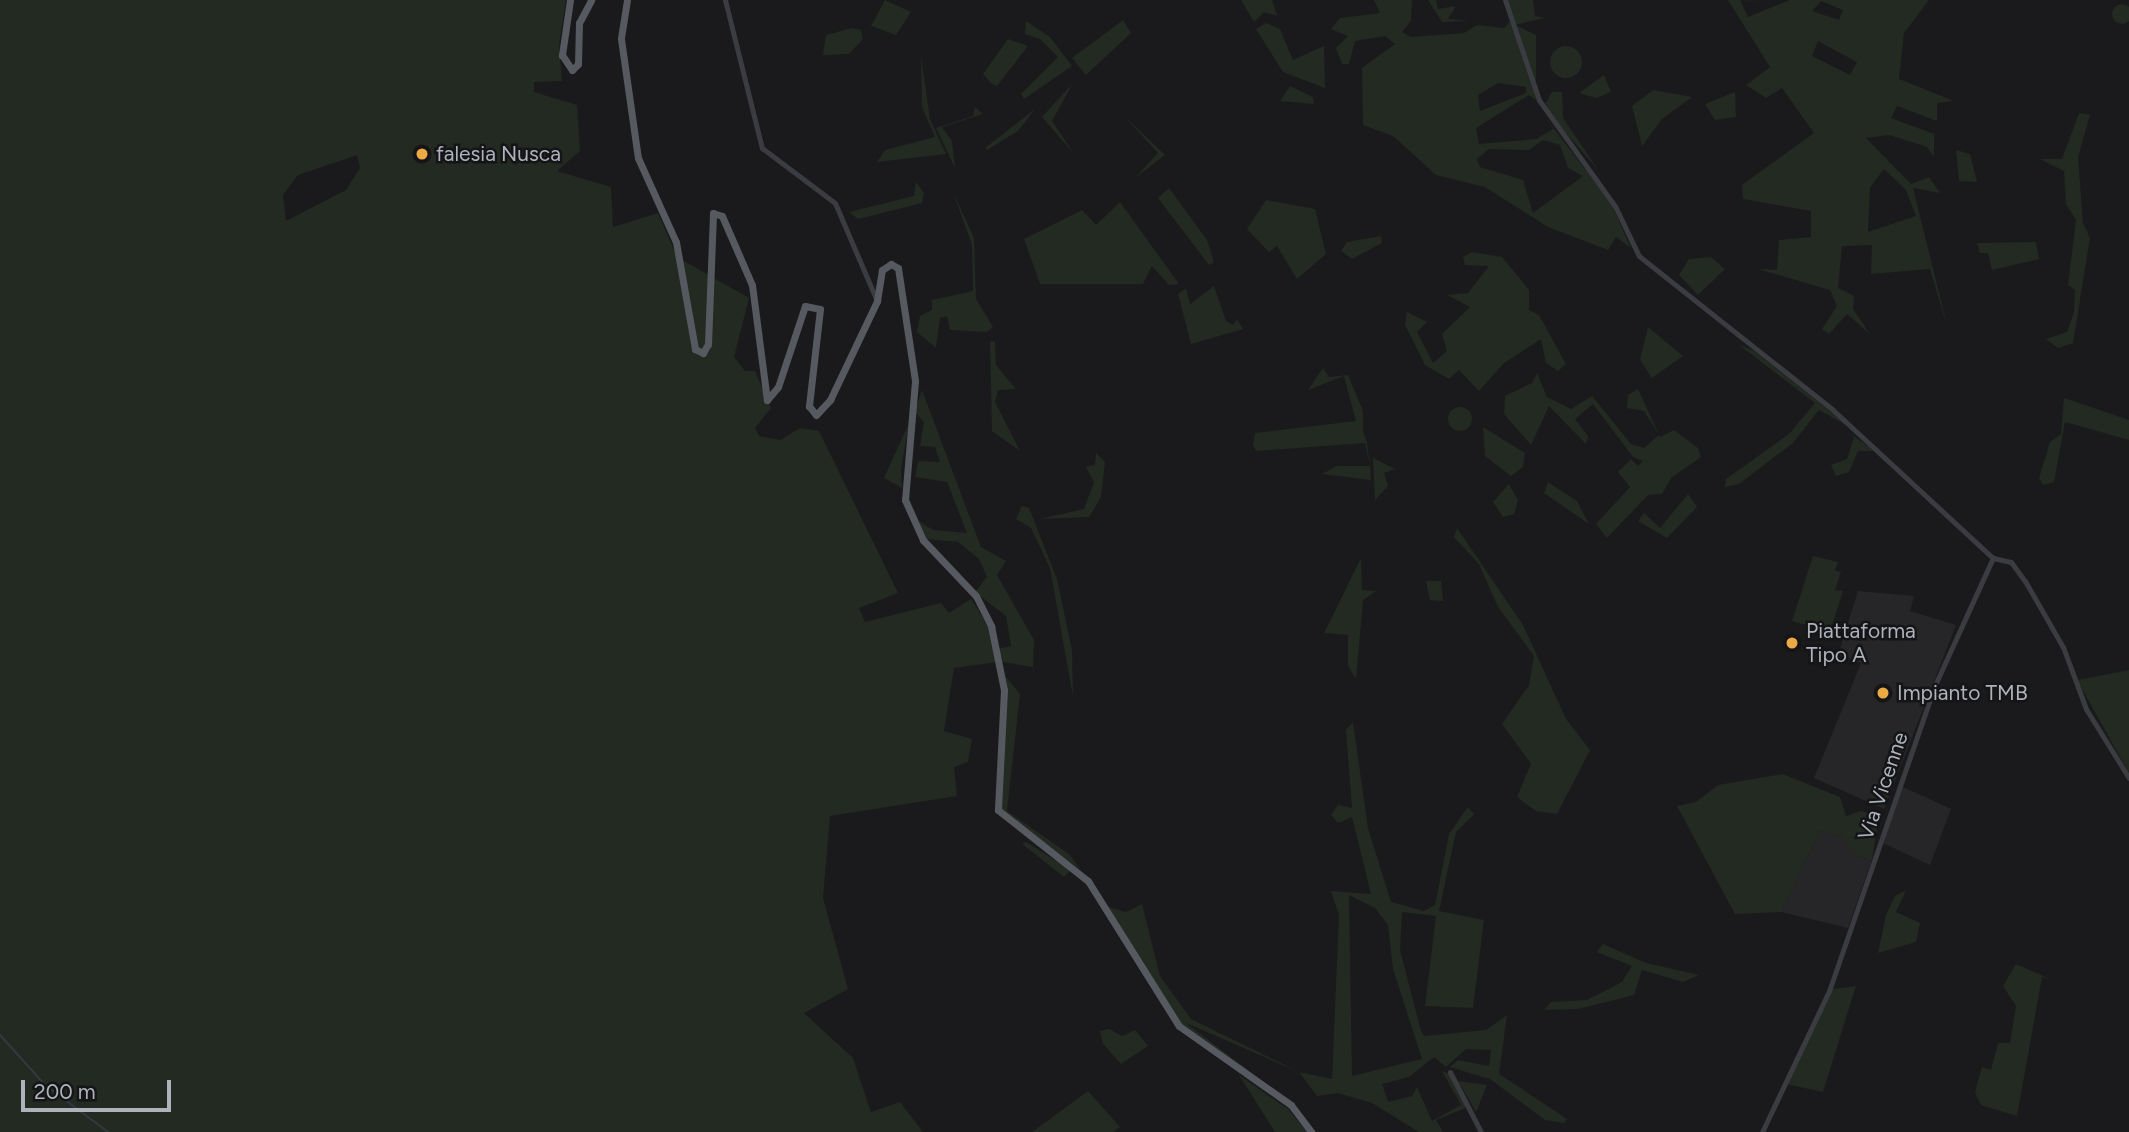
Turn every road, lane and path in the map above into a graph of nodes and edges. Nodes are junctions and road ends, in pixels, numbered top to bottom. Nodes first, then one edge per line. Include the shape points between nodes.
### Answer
1 (570, 0) edge
2 (591, 0) edge
3 (627, 0) edge
4 (725, 0) edge
5 (1505, 0) edge
6 (877, 301) junction
7 (1993, 558) junction
8 (2129, 778) edge
9 (1450, 1072) dead end
10 (1311, 1132) edge
11 (1481, 1132) edge
12 (1762, 1132) edge

1 - 2 main road via 562,55 572,69 578,64 579,23
3 - 6 main road via 621,39 638,158 676,242 697,352 708,344 713,213 722,216 752,285 767,400 778,387 805,306 814,303 821,315 810,407 816,415 823,412
4 - 6 street via 762,148 835,203
5 - 7 street via 1539,100 1615,206 1639,256 1833,410
6 - 10 main road via 882,270 895,265 915,381 905,500 923,540 976,596 991,626 1004,698 998,810 1088,881 1179,1026 1294,1107
7 - 8 street via 2011,562 2025,582 2063,647 2086,709
7 - 12 street, Via Vicenne via 1936,685 1830,990
9 - 11 street

